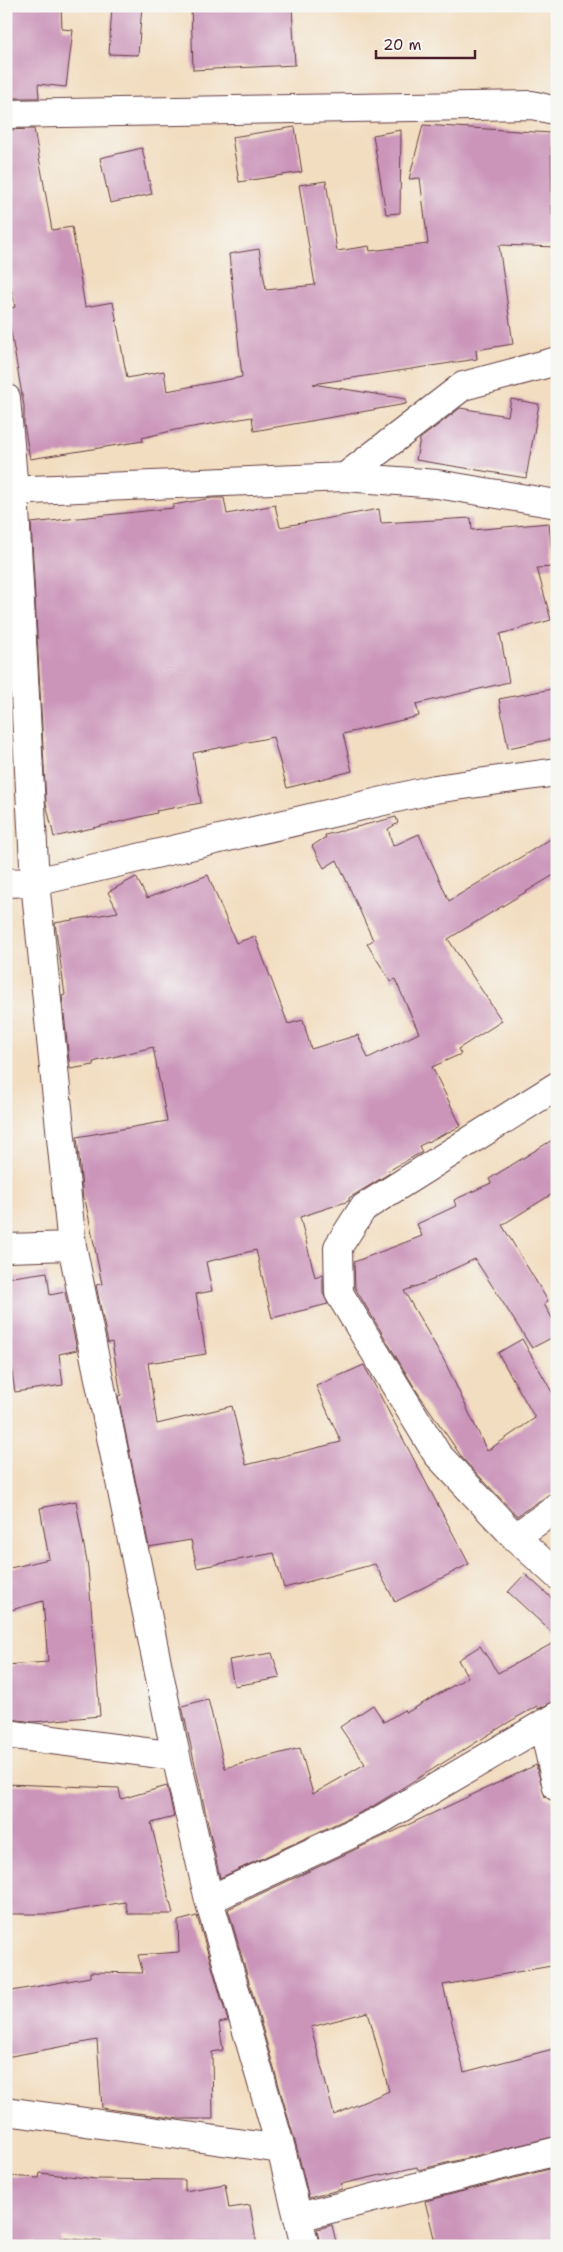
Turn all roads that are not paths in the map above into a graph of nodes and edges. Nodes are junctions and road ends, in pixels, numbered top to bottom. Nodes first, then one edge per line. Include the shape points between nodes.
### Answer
1 (557, 111) edge
2 (6, 114) edge
3 (557, 361) edge
4 (6, 398) edge
5 (345, 478) junction
6 (10, 491) edge
7 (557, 504) edge
8 (557, 772) edge
9 (35, 882) junction
10 (6, 883) edge
11 (557, 1086) edge
12 (72, 1246) junction
13 (6, 1248) edge
14 (557, 1508) edge
15 (515, 1537) junction
16 (557, 1575) edge
17 (550, 1720) edge
18 (6, 1734) edge
19 (176, 1756) junction
20 (557, 1787) edge
21 (209, 1900) junction
22 (6, 2110) edge
23 (281, 2149) junction
24 (557, 2151) edge
25 (299, 2216) junction
26 (305, 2246) edge

1 - 2 street via 532,105
3 - 5 street via 463,386
4 - 6 street
5 - 6 street
5 - 7 street via 437,484
6 - 9 street
8 - 9 street via 435,789
9 - 10 street
9 - 12 street
11 - 15 street via 363,1208 338,1247 339,1293 426,1437 437,1454
12 - 13 street
12 - 19 street
14 - 15 street
15 - 16 street
17 - 20 street
17 - 21 street via 377,1822
18 - 19 street
19 - 21 street
21 - 23 street
22 - 23 street
23 - 25 street
24 - 25 street
25 - 26 street

